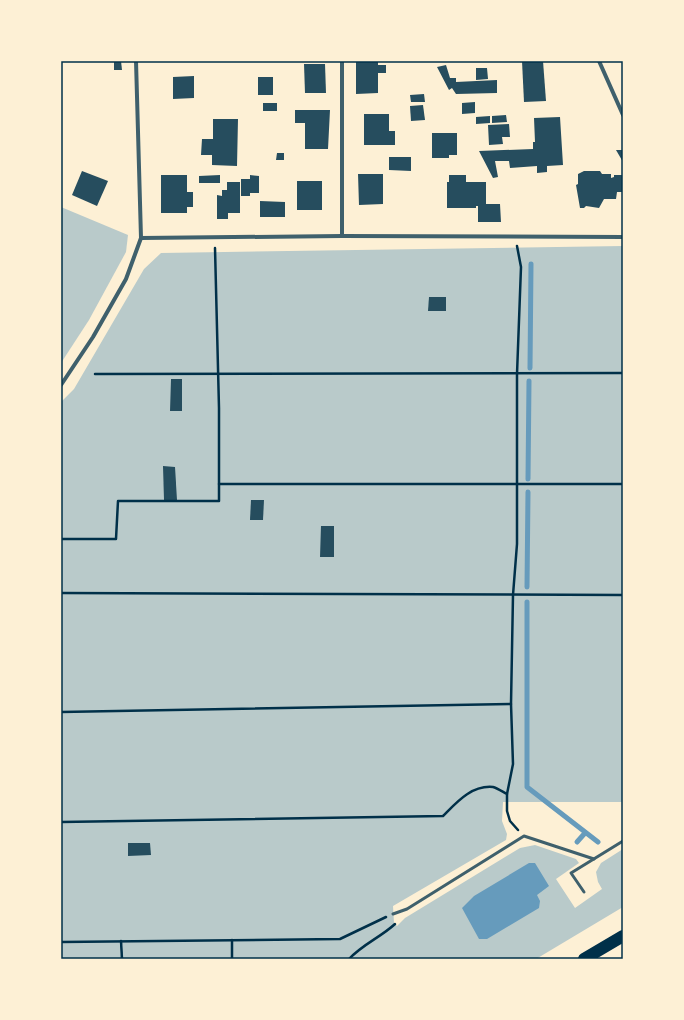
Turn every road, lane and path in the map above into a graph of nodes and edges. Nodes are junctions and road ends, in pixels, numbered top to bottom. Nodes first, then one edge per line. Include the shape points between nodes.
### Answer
1 (136, 61) edge
2 (342, 61) edge
3 (599, 61) edge
4 (623, 115) edge
5 (342, 236) junction
6 (517, 237) junction
7 (623, 237) edge
8 (141, 238) junction
9 (215, 238) junction
10 (623, 373) edge
11 (95, 374) dead end
12 (218, 374) junction
13 (517, 374) junction
14 (61, 386) edge
15 (219, 484) junction
16 (623, 484) edge
17 (517, 485) junction
18 (61, 539) edge
19 (61, 593) edge
20 (513, 595) junction
21 (623, 595) edge
22 (512, 704) junction
23 (61, 712) edge
24 (507, 794) junction
25 (61, 822) edge
26 (524, 836) junction
27 (623, 841) edge
28 (594, 859) junction
29 (584, 892) dead end
30 (407, 909) junction
31 (394, 914) joint
32 (623, 936) edge
33 (232, 940) junction
34 (121, 941) junction
35 (61, 942) edge
36 (122, 959) edge
37 (232, 959) edge
38 (349, 959) edge
39 (584, 959) edge

1 - 8 street
2 - 5 street
3 - 4 street
5 - 6 street
5 - 9 street
6 - 7 street
6 - 13 path via 521,267
8 - 9 street
8 - 14 street via 126,279
9 - 12 path
10 - 13 path
11 - 12 path
12 - 13 path
12 - 15 path
13 - 17 path
15 - 17 path
15 - 18 path via 219,501 118,502 116,539
16 - 17 path
17 - 20 path via 517,544
19 - 20 path
20 - 21 path
20 - 22 path
22 - 23 path
22 - 24 path via 513,764
24 - 25 path via 493,787 479,789 464,795 443,816
24 - 26 path via 510,821
26 - 28 lane
26 - 30 lane
27 - 28 lane
28 - 29 lane via 571,874
30 - 31 lane
30 - 38 path via 403,917 386,932 359,949
31 - 33 path via 340,938
32 - 39 highway
33 - 34 path
33 - 37 path
34 - 35 path
34 - 36 path

